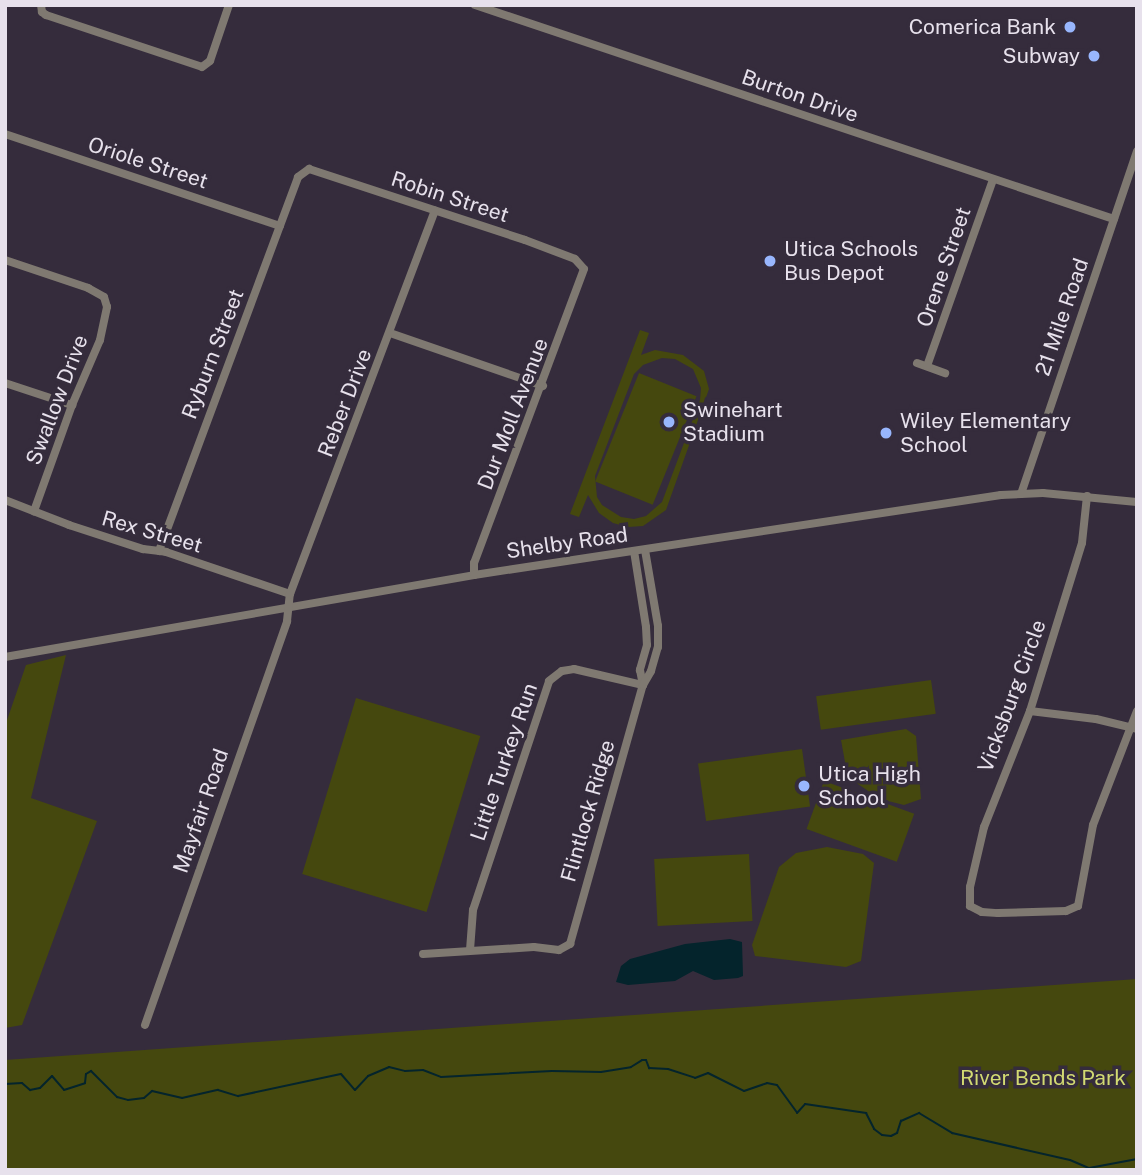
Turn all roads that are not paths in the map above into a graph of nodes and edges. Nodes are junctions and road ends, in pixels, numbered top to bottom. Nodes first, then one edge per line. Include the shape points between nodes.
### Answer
1 (229, 5) edge
2 (475, 5) edge
3 (41, 8) edge
4 (5, 134) edge
5 (1137, 151) edge
6 (304, 170) joint
7 (993, 180) junction
8 (435, 210) junction
9 (1114, 219) junction
10 (280, 226) junction
11 (5, 260) edge
12 (583, 266) joint
13 (390, 333) junction
14 (917, 363) dead end
15 (927, 366) junction
16 (945, 373) dead end
17 (5, 383) edge
18 (543, 386) junction
19 (72, 405) junction
20 (1021, 494) junction
21 (1087, 496) junction
22 (5, 500) edge
23 (1137, 502) edge
24 (34, 511) junction
25 (645, 550) junction
26 (159, 551) junction
27 (634, 551) junction
28 (474, 575) junction
29 (290, 594) junction
30 (289, 608) junction
31 (657, 620) junction
32 (646, 622) junction
33 (5, 657) edge
34 (643, 685) junction
35 (1030, 711) junction
36 (1137, 711) edge
37 (1134, 728) edge
38 (470, 950) junction
39 (423, 954) dead end
40 (145, 1025) dead end

1 - 3 street via 205,67
2 - 7 street, Burton Drive
4 - 10 street, Oriole Street
5 - 9 street, 21 Mile Road
6 - 8 street, Robin Street
6 - 10 street, Ryburn Street
7 - 9 street, Burton Drive
7 - 15 street, Orene Street
8 - 12 street, Robin Street via 569,256
8 - 13 street, Reber Drive
9 - 20 street, 21 Mile Road
10 - 26 street, Ryburn Street
11 - 19 street, Swallow Drive via 88,288 106,301 107,319
12 - 18 street, Dur Moll Avenue via 584,275
13 - 18 street
13 - 29 street, Reber Drive
14 - 15 street
15 - 16 street
17 - 19 street
18 - 28 street, Dur Moll Avenue via 474,563
19 - 24 street, Swallow Drive
20 - 21 street, Shelby Road
20 - 25 street, Shelby Road
21 - 23 street, Shelby Road
21 - 35 street, Vicksburg Circle via 1082,543
22 - 24 street, Rex Street
24 - 26 street, Rex Street
25 - 27 street, Shelby Road
25 - 31 street, Flintlock Ridge
26 - 29 street, Rex Street
27 - 28 street, Shelby Road
27 - 32 street, Flintlock Ridge
28 - 30 street, Shelby Road
29 - 30 street, Reber Drive
30 - 33 street, Shelby Road
30 - 40 street, Mayfair Road
31 - 32 street
31 - 34 street, Flintlock Ridge via 657,647
32 - 34 street, Flintlock Ridge via 647,645 640,670
34 - 38 street, Flintlock Ridge via 568,947
34 - 38 street, Little Turkey Run via 574,669 549,681 476,901
35 - 37 street
35 - 37 street, Vicksburg Circle via 984,827 970,887 970,906 982,912 1066,911 1078,906 1093,825
36 - 37 street
38 - 39 street

